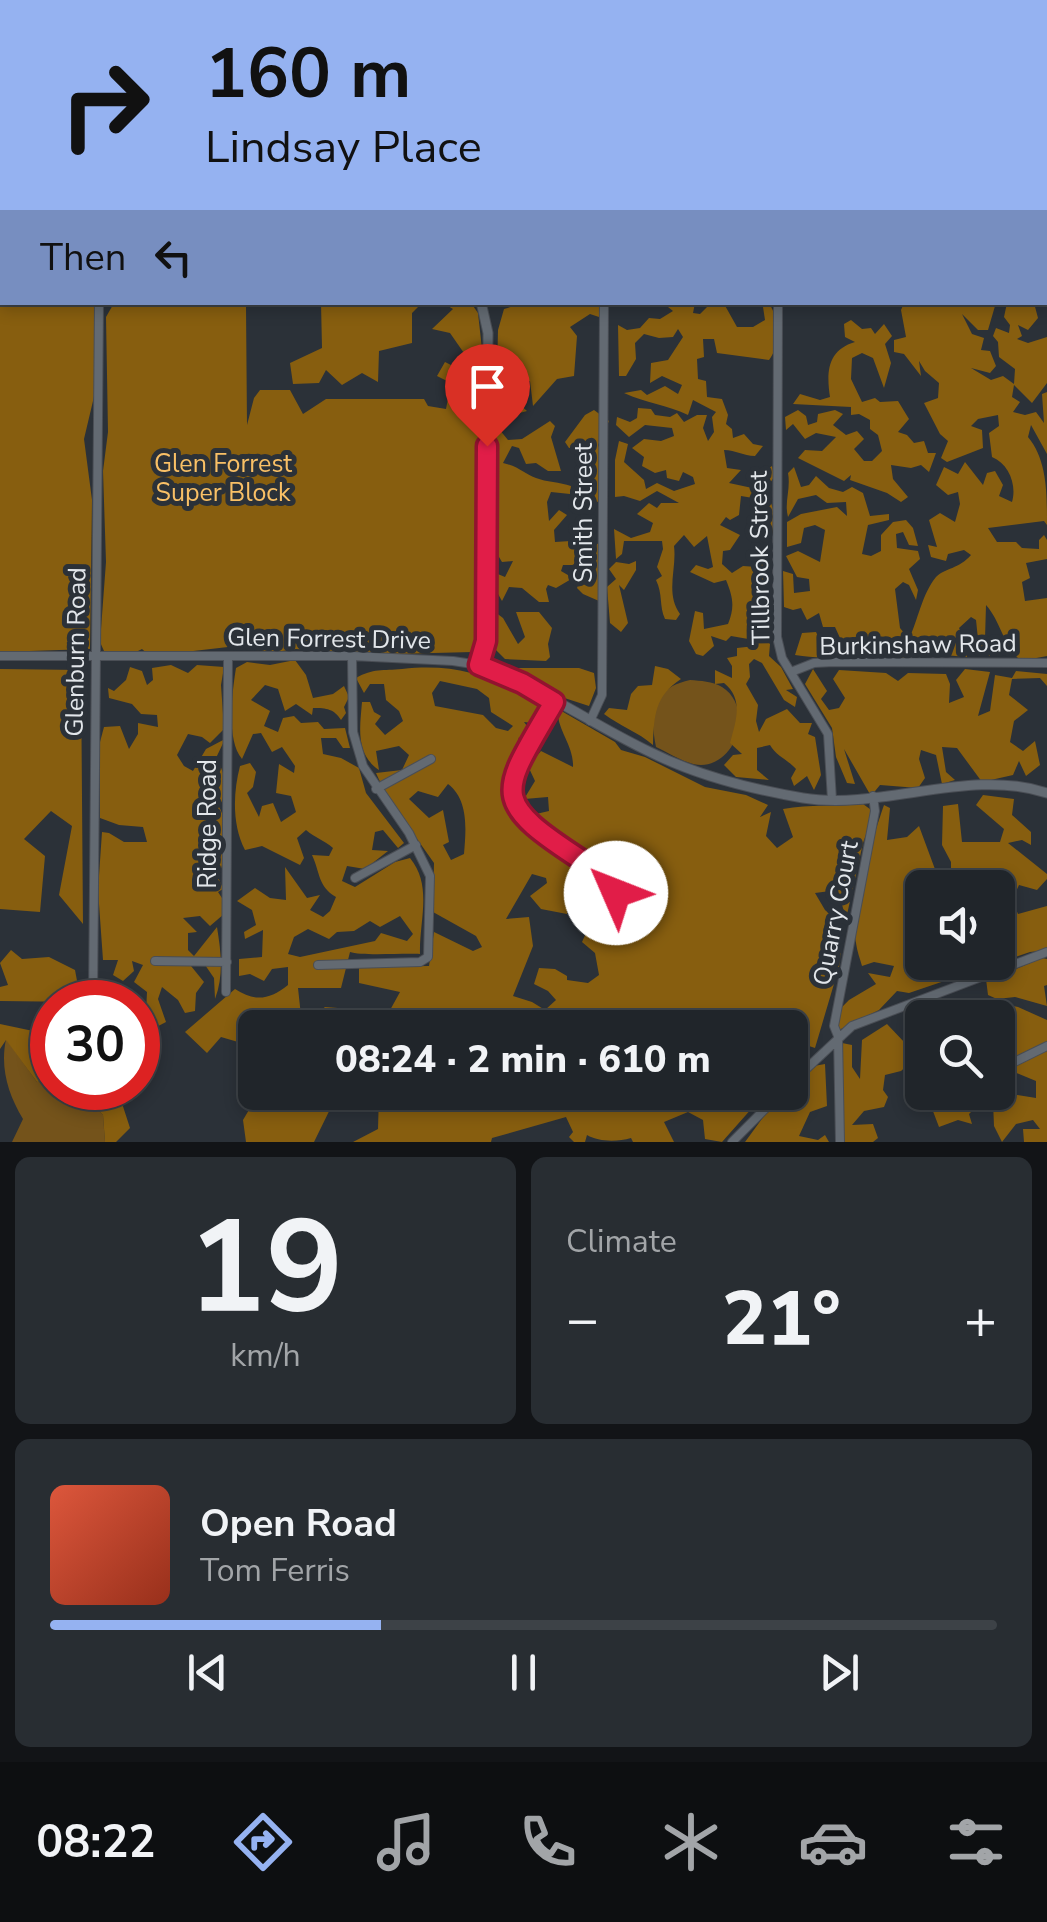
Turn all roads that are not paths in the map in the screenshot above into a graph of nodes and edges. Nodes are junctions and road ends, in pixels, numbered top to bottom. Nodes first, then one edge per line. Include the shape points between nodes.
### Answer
1 (99, 305) edge
2 (483, 305) edge
3 (604, 305) edge
4 (778, 305) edge
5 (0, 656) edge
6 (228, 656) junction
7 (352, 656) junction
8 (93, 657) junction
9 (1047, 663) edge
10 (482, 666) junction
11 (791, 672) junction
12 (554, 702) junction
13 (590, 721) junction
14 (431, 759) dead end
15 (376, 789) junction
16 (1047, 793) edge
17 (873, 796) junction
18 (832, 800) junction
19 (416, 845) junction
20 (355, 878) dead end
21 (616, 893) dead end
22 (1047, 952) edge
23 (155, 961) dead end
24 (226, 962) junction
25 (318, 966) dead end
26 (93, 980) edge
27 (226, 992) dead end
28 (838, 1036) junction
29 (1047, 1046) edge
30 (1015, 1062) edge
31 (808, 1066) edge
32 (764, 1110) edge
33 (732, 1142) edge
34 (840, 1142) edge

1 - 8 street, Glenburn Road
2 - 10 street via 488,333
3 - 13 street, Smith Street via 602,695
4 - 11 street, Tillbrook Street via 777,637
5 - 8 street, Glen Forrest Drive
6 - 7 street, Glen Forrest Drive
6 - 8 street, Glen Forrest Drive
6 - 24 street, Ridge Road
7 - 10 street, Glen Forrest Drive
7 - 15 street via 353,732
8 - 26 street, Glenburn Road
9 - 11 street, Burkinshaw Road via 834,662
10 - 12 street, Glen Forrest Drive
11 - 18 street, Tillbrook Street via 828,734
12 - 13 street, Glen Forrest Drive
12 - 21 street via 515,770 513,799 527,822 588,863
13 - 18 street, Glen Forrest Drive via 711,777
14 - 15 street
15 - 19 street
16 - 17 street, Glen Forrest Drive via 999,784
17 - 18 street, Glen Forrest Drive
17 - 28 street, Quarry Court via 834,1026
19 - 20 street
19 - 25 street via 430,876 428,958
22 - 28 street via 866,1018
23 - 24 street
24 - 27 street, Ridge Road
28 - 31 street
28 - 34 street, Quarry Court
29 - 30 street
32 - 33 street

